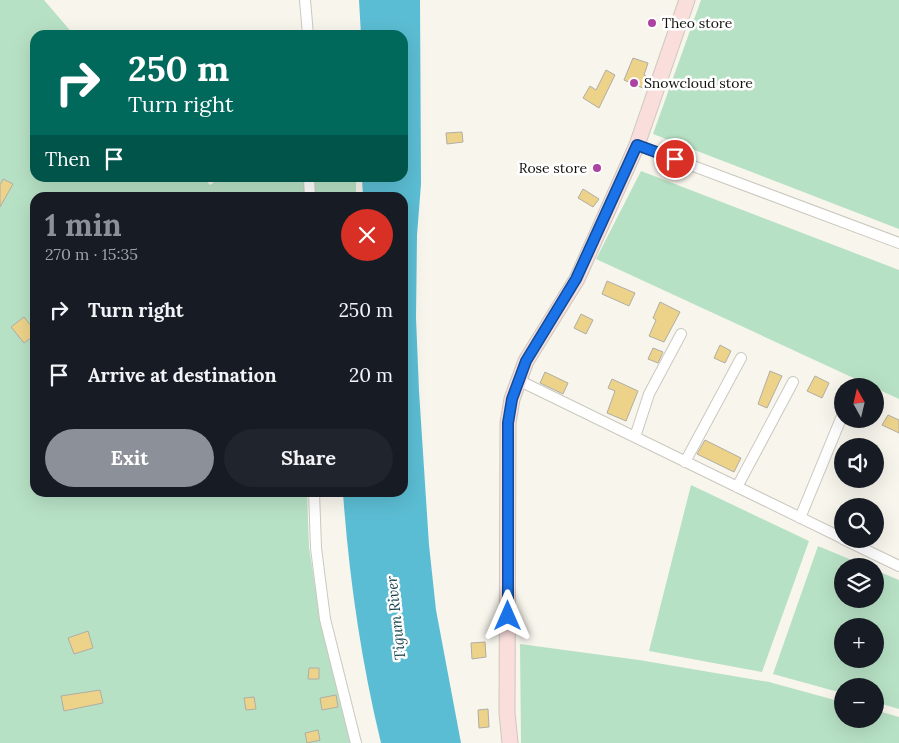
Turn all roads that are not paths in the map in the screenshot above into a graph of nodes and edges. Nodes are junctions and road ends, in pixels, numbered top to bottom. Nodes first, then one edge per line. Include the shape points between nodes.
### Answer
1 (304, 0) edge
2 (686, 0) edge
3 (307, 30) edge
4 (637, 145) junction
5 (899, 243) edge
6 (681, 334) dead end
7 (741, 358) dead end
8 (518, 380) junction
9 (793, 382) dead end
10 (837, 428) edge
11 (635, 438) junction
12 (685, 462) junction
13 (737, 487) junction
14 (314, 497) edge
15 (800, 518) junction
16 (834, 535) edge
17 (862, 548) edge
18 (899, 566) edge
19 (356, 743) edge
20 (510, 743) edge

1 - 3 street
2 - 4 street
4 - 5 street
4 - 8 street via 576,279 526,361
6 - 11 street via 649,394
7 - 12 street
8 - 11 street
8 - 20 street via 508,423
9 - 13 street
10 - 15 street
11 - 12 street
12 - 13 street
13 - 15 street
14 - 19 street via 316,548 325,619
15 - 16 street
17 - 18 street

